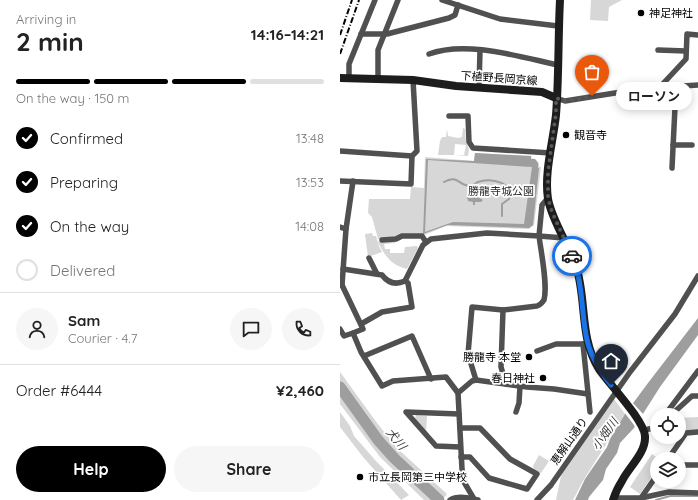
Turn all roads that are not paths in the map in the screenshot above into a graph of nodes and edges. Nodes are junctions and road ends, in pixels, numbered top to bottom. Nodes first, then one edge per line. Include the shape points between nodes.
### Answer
1 (375, 0) edge
2 (398, 0) edge
3 (442, 0) edge
4 (560, 0) edge
5 (458, 5) junction
6 (558, 26) junction
7 (361, 34) junction
8 (384, 34) junction
9 (698, 35) edge
10 (480, 50) junction
11 (658, 50) dead end
12 (686, 51) junction
13 (429, 54) dead end
14 (558, 65) junction
15 (340, 78) edge
16 (349, 78) junction
17 (378, 79) junction
18 (413, 80) junction
19 (698, 85) edge
20 (479, 87) junction
21 (676, 87) junction
22 (658, 88) junction
23 (556, 98) junction
24 (449, 116) dead end
25 (673, 145) junction
26 (692, 145) dead end
27 (340, 152) edge
28 (551, 153) junction
29 (412, 156) junction
30 (672, 168) dead end
31 (340, 181) edge
32 (353, 181) junction
33 (548, 198) junction
34 (340, 227) edge
35 (346, 229) junction
36 (539, 236) junction
37 (564, 238) junction
38 (382, 240) dead end
39 (426, 242) junction
40 (369, 258) dead end
41 (342, 259) edge
42 (344, 269) junction
43 (377, 274) junction
44 (698, 276) edge
45 (405, 281) junction
46 (341, 285) edge
47 (503, 310) junction
48 (361, 324) junction
49 (340, 329) edge
50 (353, 333) junction
51 (585, 344) junction
52 (537, 351) dead end
53 (364, 356) junction
54 (698, 371) edge
55 (431, 378) junction
56 (476, 380) junction
57 (506, 384) junction
58 (520, 386) junction
59 (458, 393) junction
60 (618, 393) junction
61 (588, 394) junction
62 (698, 396) edge
63 (670, 408) edge
64 (679, 408) edge
65 (516, 412) dead end
66 (590, 412) dead end
67 (459, 414) junction
68 (460, 428) junction
69 (650, 429) edge
70 (644, 430) junction
71 (698, 432) edge
72 (460, 447) junction
73 (673, 452) edge
74 (461, 457) junction
75 (686, 465) edge
76 (698, 465) edge
77 (650, 485) edge
78 (698, 493) edge
79 (641, 498) junction
80 (613, 499) edge
81 (451, 500) edge
82 (476, 500) edge
83 (537, 500) edge

1 - 7 street
2 - 8 street
3 - 5 street
4 - 6 main road
5 - 6 street via 500,19
5 - 8 street via 455,15 449,18
6 - 14 main road
7 - 8 street
7 - 16 street via 349,64
8 - 17 street via 378,50
9 - 12 street via 687,34
10 - 13 street via 440,50
10 - 14 street via 514,54
10 - 20 street
11 - 12 street
12 - 22 street via 686,59
14 - 23 main road
15 - 16 main road, 下植野長岡京線
16 - 17 main road, 下植野長岡京線
17 - 18 main road, 下植野長岡京線
18 - 20 main road, 下植野長岡京線
18 - 29 street via 417,151
19 - 21 street
20 - 23 main road, 下植野長岡京線 via 542,92
21 - 22 street
21 - 25 street
22 - 23 street via 565,101
23 - 28 main road
24 - 28 street via 468,116 468,142 473,148
25 - 26 street
25 - 30 street
27 - 29 street
28 - 33 main road
29 - 32 street via 412,184
31 - 32 street
32 - 35 street
33 - 36 street via 542,205
33 - 37 main road
34 - 35 street
35 - 41 street
36 - 37 street
36 - 39 street via 487,233 434,238
36 - 47 street via 544,278 543,301 537,306
37 - 51 main road via 579,276
38 - 39 street via 422,236
39 - 45 street
40 - 43 street
41 - 42 street
42 - 43 street
42 - 46 street
43 - 45 street via 392,283
44 - 60 street, 恵解山通り via 675,314
45 - 48 street via 408,283 412,307 382,312
46 - 48 street
47 - 56 street via 472,307 468,354
47 - 57 street via 501,367
48 - 50 street via 363,329
49 - 50 street via 344,336
50 - 53 street
51 - 52 street via 556,344
51 - 60 main road via 598,368
51 - 61 street
53 - 55 street via 382,386 393,381
53 - 55 street via 412,336
54 - 63 street
55 - 59 street via 446,377
56 - 57 street
56 - 59 street via 472,380
57 - 58 street
58 - 61 street
58 - 65 street
59 - 67 street
60 - 70 main road
60 - 83 street, 恵解山通り via 551,485
61 - 66 street
62 - 64 street via 692,396
67 - 68 street
67 - 72 street via 406,412 436,446
68 - 72 street
68 - 74 street via 480,428 510,459 537,474 527,489 489,478 470,457
69 - 70 street
70 - 80 main road via 641,452
71 - 73 street via 686,433
72 - 74 street
74 - 82 street via 464,482
75 - 76 street
77 - 79 street
78 - 79 street via 669,492
79 - 80 street
81 - 82 street via 459,497

